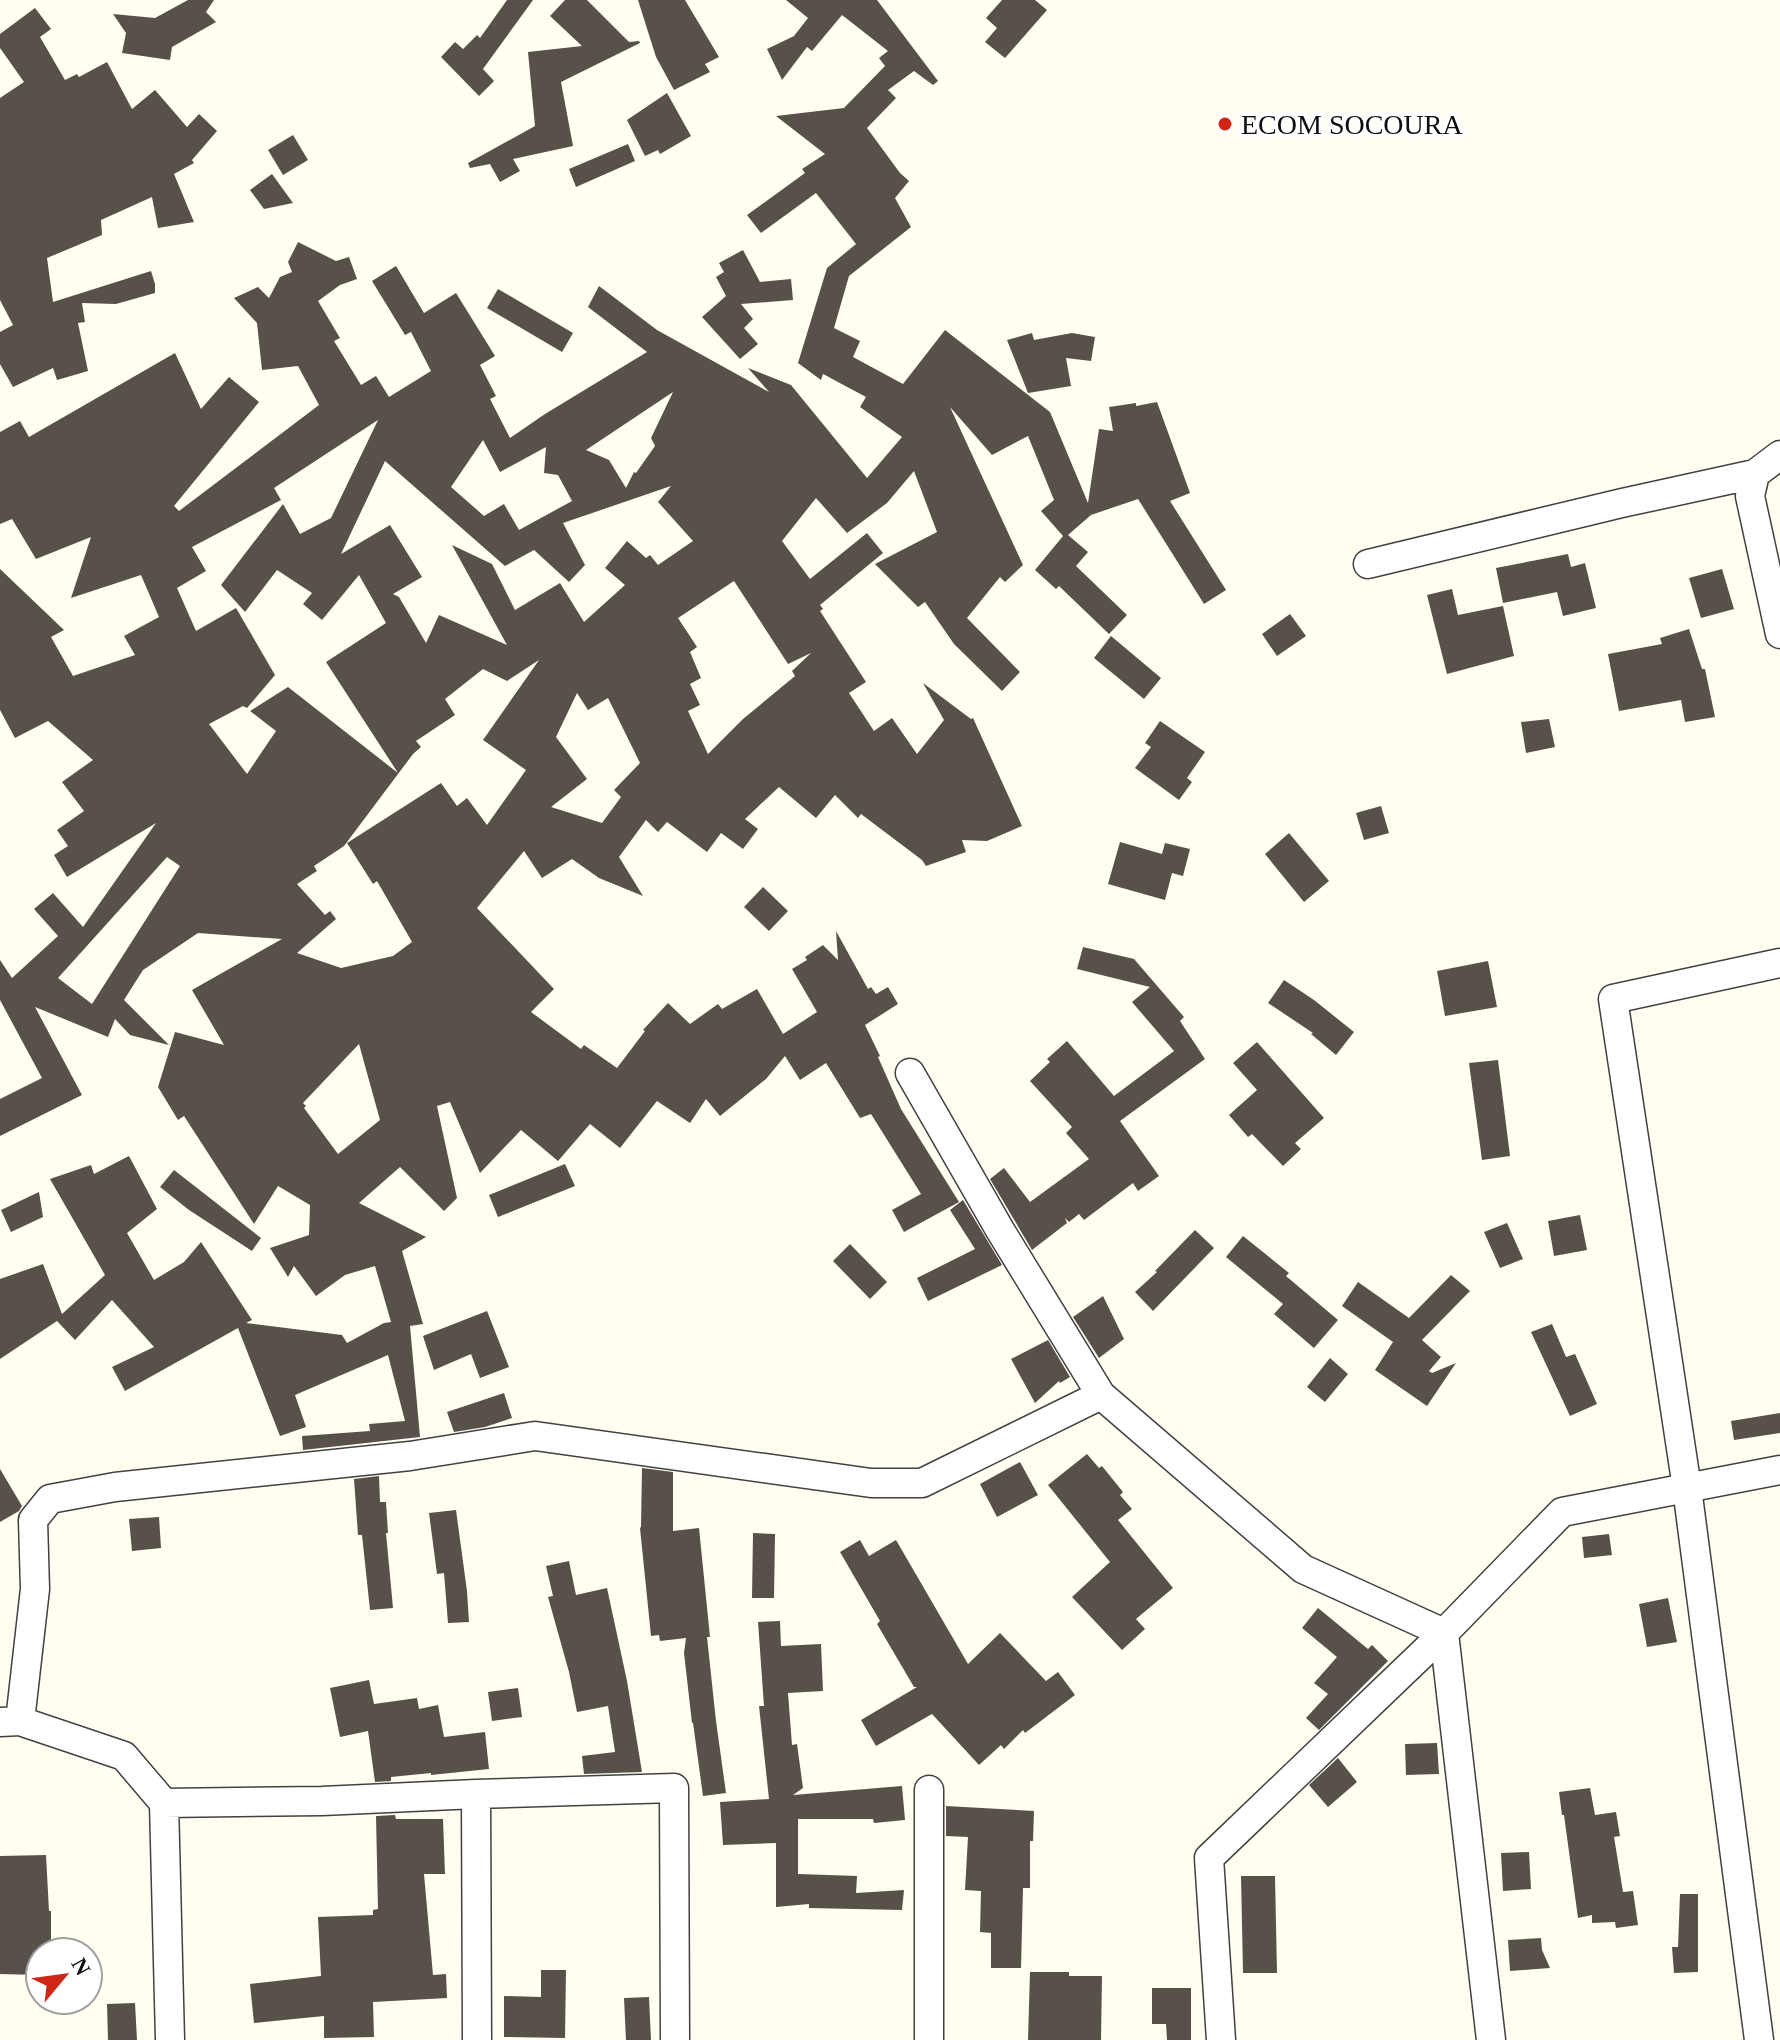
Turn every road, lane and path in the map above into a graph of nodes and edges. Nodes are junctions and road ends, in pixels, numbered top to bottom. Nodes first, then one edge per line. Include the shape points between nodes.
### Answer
1 (1780, 455) edge
2 (1755, 474) junction
3 (1368, 564) dead end
4 (1780, 634) edge
5 (1780, 963) edge
6 (910, 1073) dead end
7 (1101, 1395) junction
8 (1780, 1470) edge
9 (1687, 1488) junction
10 (1444, 1633) junction
11 (10, 1721) edge
12 (929, 1790) dead end
13 (476, 1794) junction
14 (164, 1803) junction
15 (170, 2040) edge
16 (477, 2040) edge
17 (675, 2040) edge
18 (929, 2040) edge
19 (1221, 2040) edge
20 (1491, 2040) edge
21 (1759, 2040) edge

1 - 2 street
2 - 3 street
2 - 4 street via 1750,496
5 - 9 street via 1613,999
6 - 7 street
7 - 10 street via 1303,1569
7 - 11 street via 922,1483 871,1483 535,1436 50,1499 33,1520 35,1589
8 - 9 street
9 - 10 street via 1562,1512
9 - 21 street
10 - 19 street via 1209,1858
10 - 20 street
11 - 14 street via 124,1756
12 - 18 street
13 - 14 street
13 - 16 street
13 - 17 street via 674,1788
14 - 15 street

